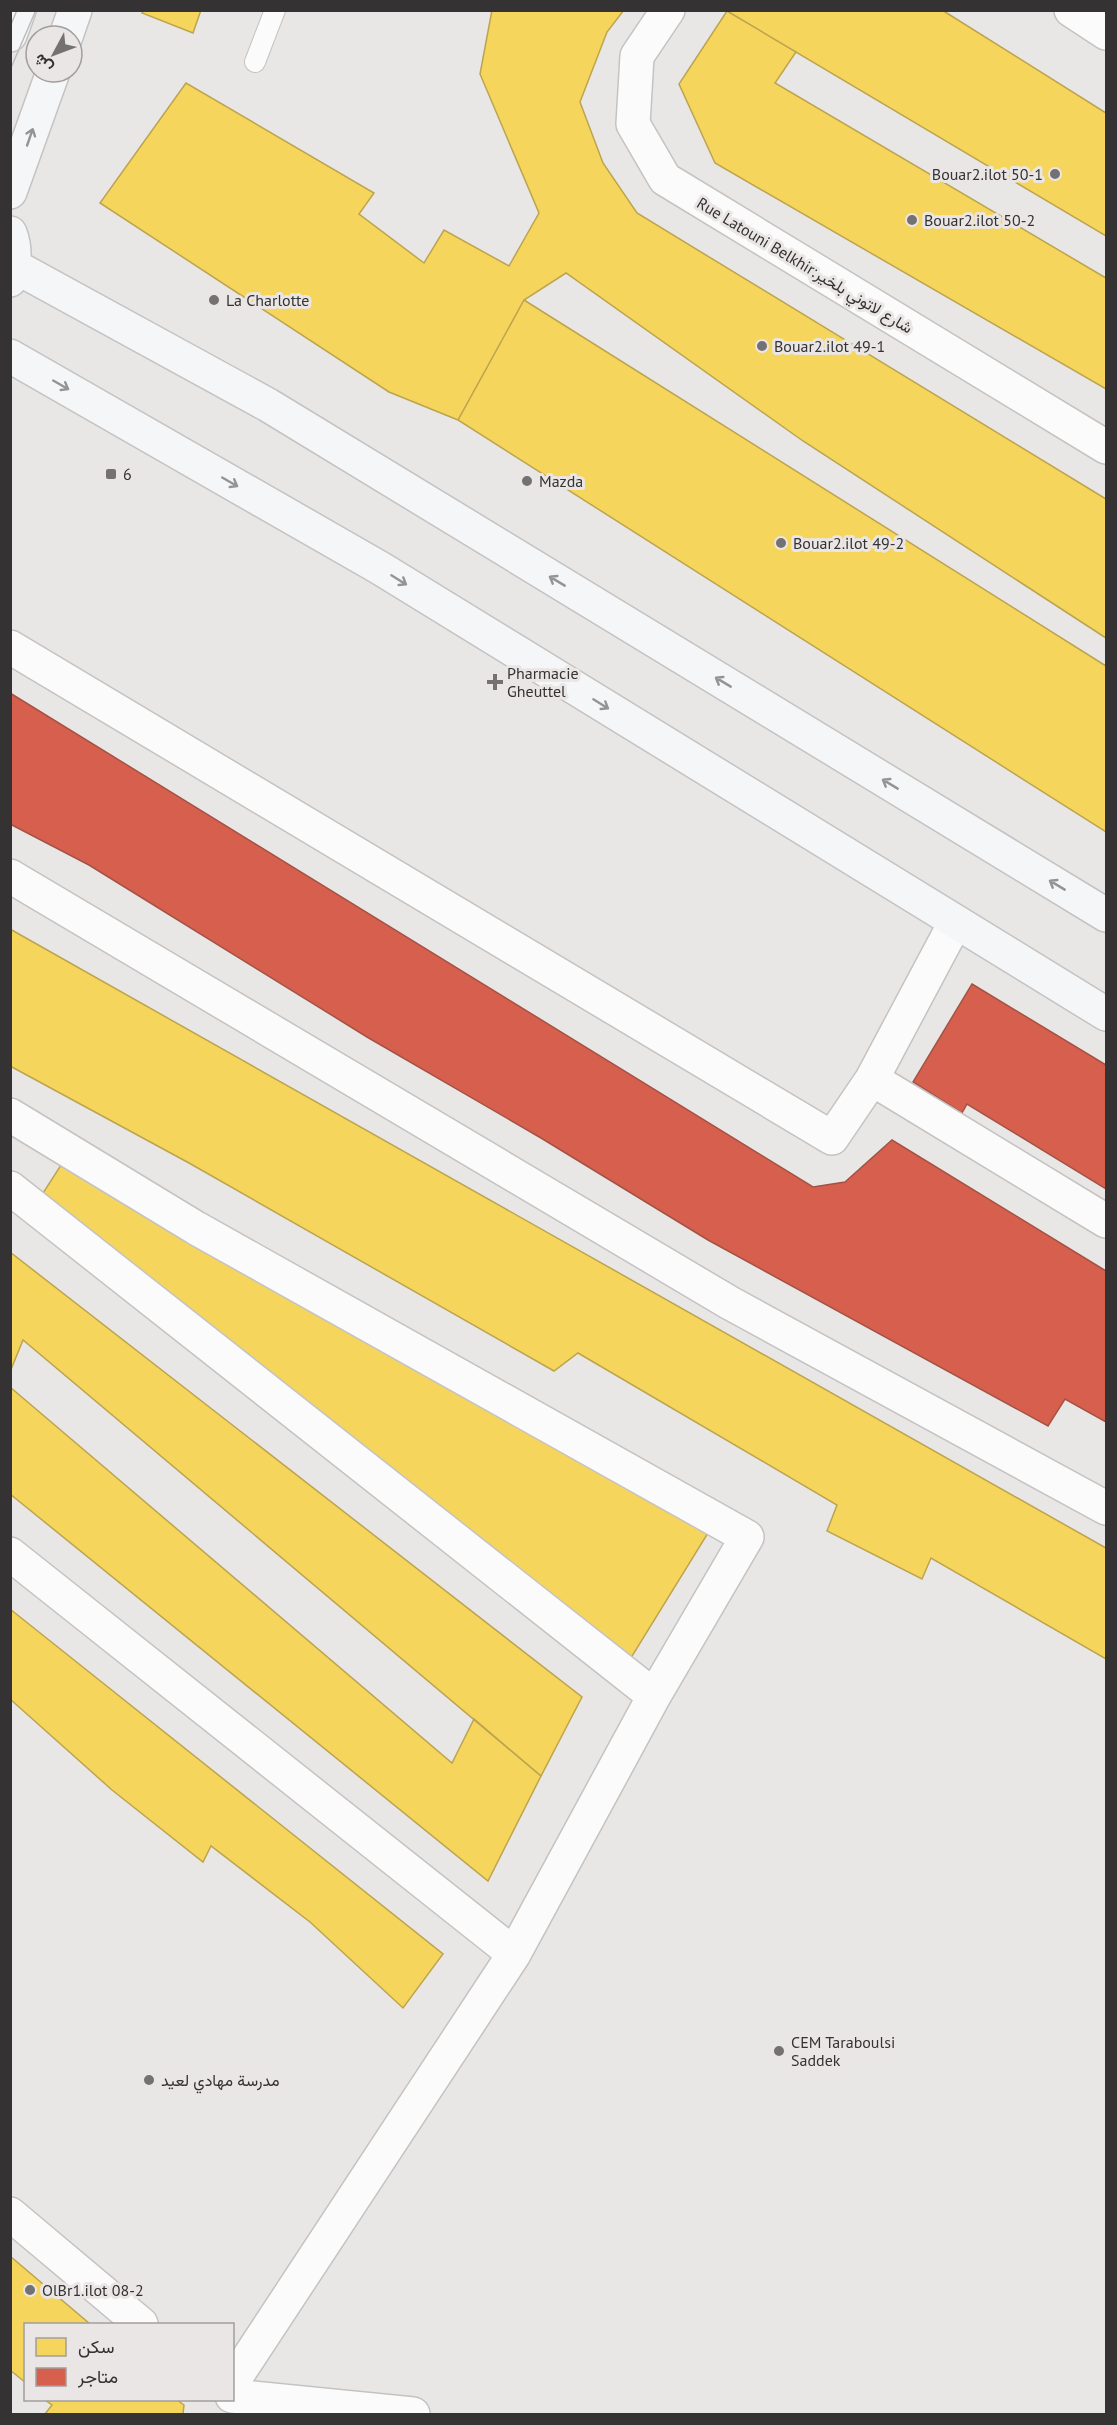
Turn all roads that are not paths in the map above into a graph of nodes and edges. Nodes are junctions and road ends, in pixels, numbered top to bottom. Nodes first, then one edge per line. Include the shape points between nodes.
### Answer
1 (19, 10) edge
2 (275, 10) edge
3 (668, 10) edge
4 (1071, 10) edge
5 (1107, 33) edge
6 (10, 35) edge
7 (255, 62) dead end
8 (49, 84) edge
9 (10, 192) edge
10 (10, 233) edge
11 (12, 273) edge
12 (10, 356) edge
13 (1107, 447) edge
14 (10, 647) edge
15 (10, 876) edge
16 (1107, 915) edge
17 (955, 923) junction
18 (1107, 1014) edge
19 (872, 1079) junction
20 (10, 1115) edge
21 (10, 1188) edge
22 (1107, 1221) edge
23 (1107, 1508) edge
24 (10, 1554) edge
25 (654, 1696) junction
26 (514, 1954) junction
27 (10, 2214) edge
28 (139, 2323) edge
29 (234, 2380) edge
30 (234, 2396) edge
31 (413, 2415) edge

1 - 6 main road
2 - 7 lane
3 - 13 street, Rue Latouni Belkhir;شارع لاتوني بلخير via 637,56 633,124 665,180
4 - 5 street
9 -> 8 main road
10 - 11 main road
16 -> 11 main road via 268,405
12 -> 17 main road via 380,568
14 - 19 street via 832,1138
15 - 23 street via 730,1303
17 - 18 main road
17 - 19 street
19 - 22 street
20 - 25 street via 196,1228 747,1537
21 - 25 street
24 - 26 street
25 - 26 street
26 - 29 street
27 - 28 street
30 - 31 street

